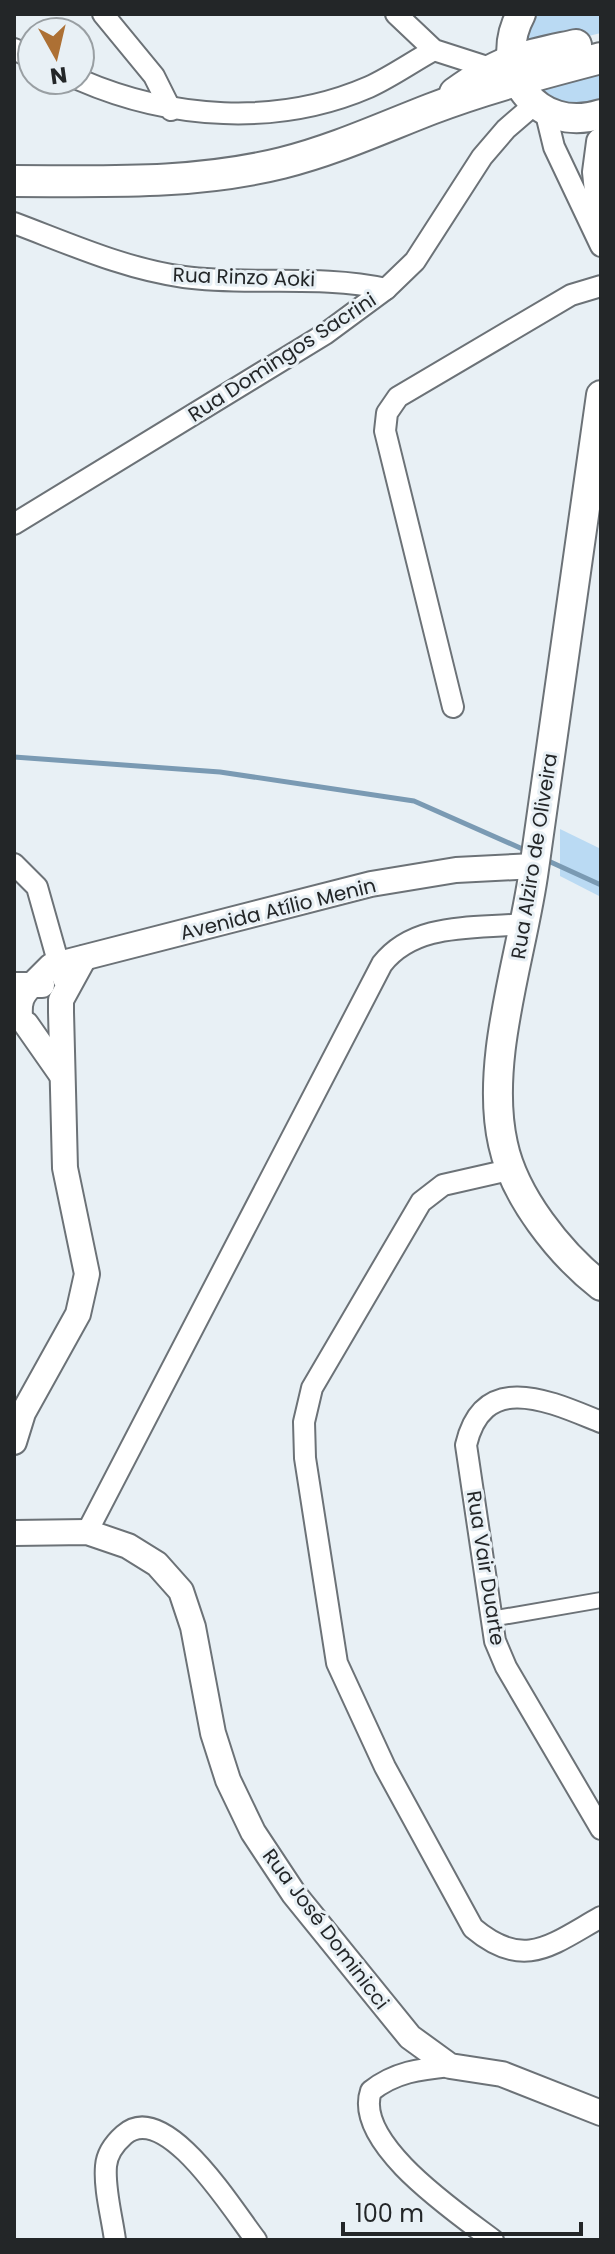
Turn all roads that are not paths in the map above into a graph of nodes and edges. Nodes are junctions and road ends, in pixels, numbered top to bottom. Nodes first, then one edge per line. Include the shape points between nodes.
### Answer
1 (103, 14) edge
2 (396, 14) edge
3 (521, 14) edge
4 (601, 39) edge
5 (434, 50) junction
6 (601, 58) edge
7 (505, 69) junction
8 (96, 87) edge
9 (171, 110) junction
10 (549, 111) junction
11 (601, 114) edge
12 (601, 142) edge
13 (597, 172) junction
14 (14, 174) edge
15 (14, 181) edge
16 (44, 181) junction
17 (601, 210) edge
18 (14, 223) edge
19 (601, 246) edge
20 (601, 286) edge
21 (386, 289) junction
22 (601, 395) edge
23 (594, 500) edge
24 (14, 524) edge
25 (453, 707) dead end
26 (536, 857) junction
27 (14, 864) edge
28 (523, 924) junction
29 (84, 958) junction
30 (59, 964) junction
31 (23, 985) edge
32 (63, 1001) junction
33 (20, 1019) edge
34 (64, 1080) junction
35 (509, 1170) junction
36 (601, 1286) edge
37 (601, 1422) edge
38 (14, 1442) edge
39 (87, 1532) junction
40 (14, 1533) edge
41 (601, 1600) edge
42 (491, 1619) junction
43 (601, 1829) edge
44 (601, 1917) edge
45 (450, 2066) junction
46 (601, 2113) edge
47 (115, 2240) edge
48 (256, 2240) edge
49 (493, 2240) edge

1 - 9 street via 154,76
2 - 5 street
3 - 7 main road via 511,31
4 - 7 main road
5 - 7 street
5 - 9 street via 368,87 300,107 241,114
6 - 7 main road
7 - 10 main road
7 - 16 main road via 434,108 360,139 253,168 136,182
8 - 9 street
10 - 11 main road
10 - 13 main road via 586,143
10 - 19 street via 554,147
10 - 21 street, Rua Domingos Sacrini via 506,129 415,261
12 - 13 main road
13 - 17 main road
14 - 16 main road
15 - 16 main road
18 - 21 street, Rua Rinzo Aoki via 140,270 187,278 351,281
20 - 25 street via 571,295 411,389 387,413 385,431
21 - 24 street, Rua Domingos Sacrini via 325,334
22 - 23 main road, Rua Alziro de Oliveira
23 - 26 main road, Rua Alziro de Oliveira
26 - 28 main road, Rua Alziro de Oliveira
26 - 29 street, Avenida Atílio Menin via 371,884
27 - 30 street via 37,887
28 - 35 main road, Rua Alziro de Oliveira via 499,1071 497,1107
28 - 39 street via 418,935 396,947 382,964
29 - 30 street, Avenida Atílio Menin
29 - 32 street
30 - 31 street, Avenida Atílio Menin
30 - 32 street
31 - 32 street via 52,990
31 - 33 street
32 - 33 street via 54,1023 44,1027
32 - 34 street
33 - 34 street
34 - 38 street via 65,1168 87,1274 78,1314 23,1413
35 - 36 main road, Rua Alziro de Oliveira via 568,1254
35 - 44 street via 443,1185 421,1202 312,1388 304,1422 305,1458 337,1663 385,1767 473,1928 494,1946 533,1952
37 - 42 street, Rua Vair Duarte via 541,1398 521,1396 499,1399 471,1426 466,1445
39 - 40 street
39 - 45 street, Rua José Dominicci via 128,1546 157,1564 181,1591 213,1733 253,1832 370,1990 410,2037
41 - 42 street
42 - 43 street, Rua Vair Duarte via 506,1667
45 - 46 street, Rua José Dominicci via 502,2074
45 - 49 street via 384,2080 371,2091 367,2113 387,2149
47 - 48 street via 106,2165 113,2145 129,2131 147,2127 167,2133 183,2147

